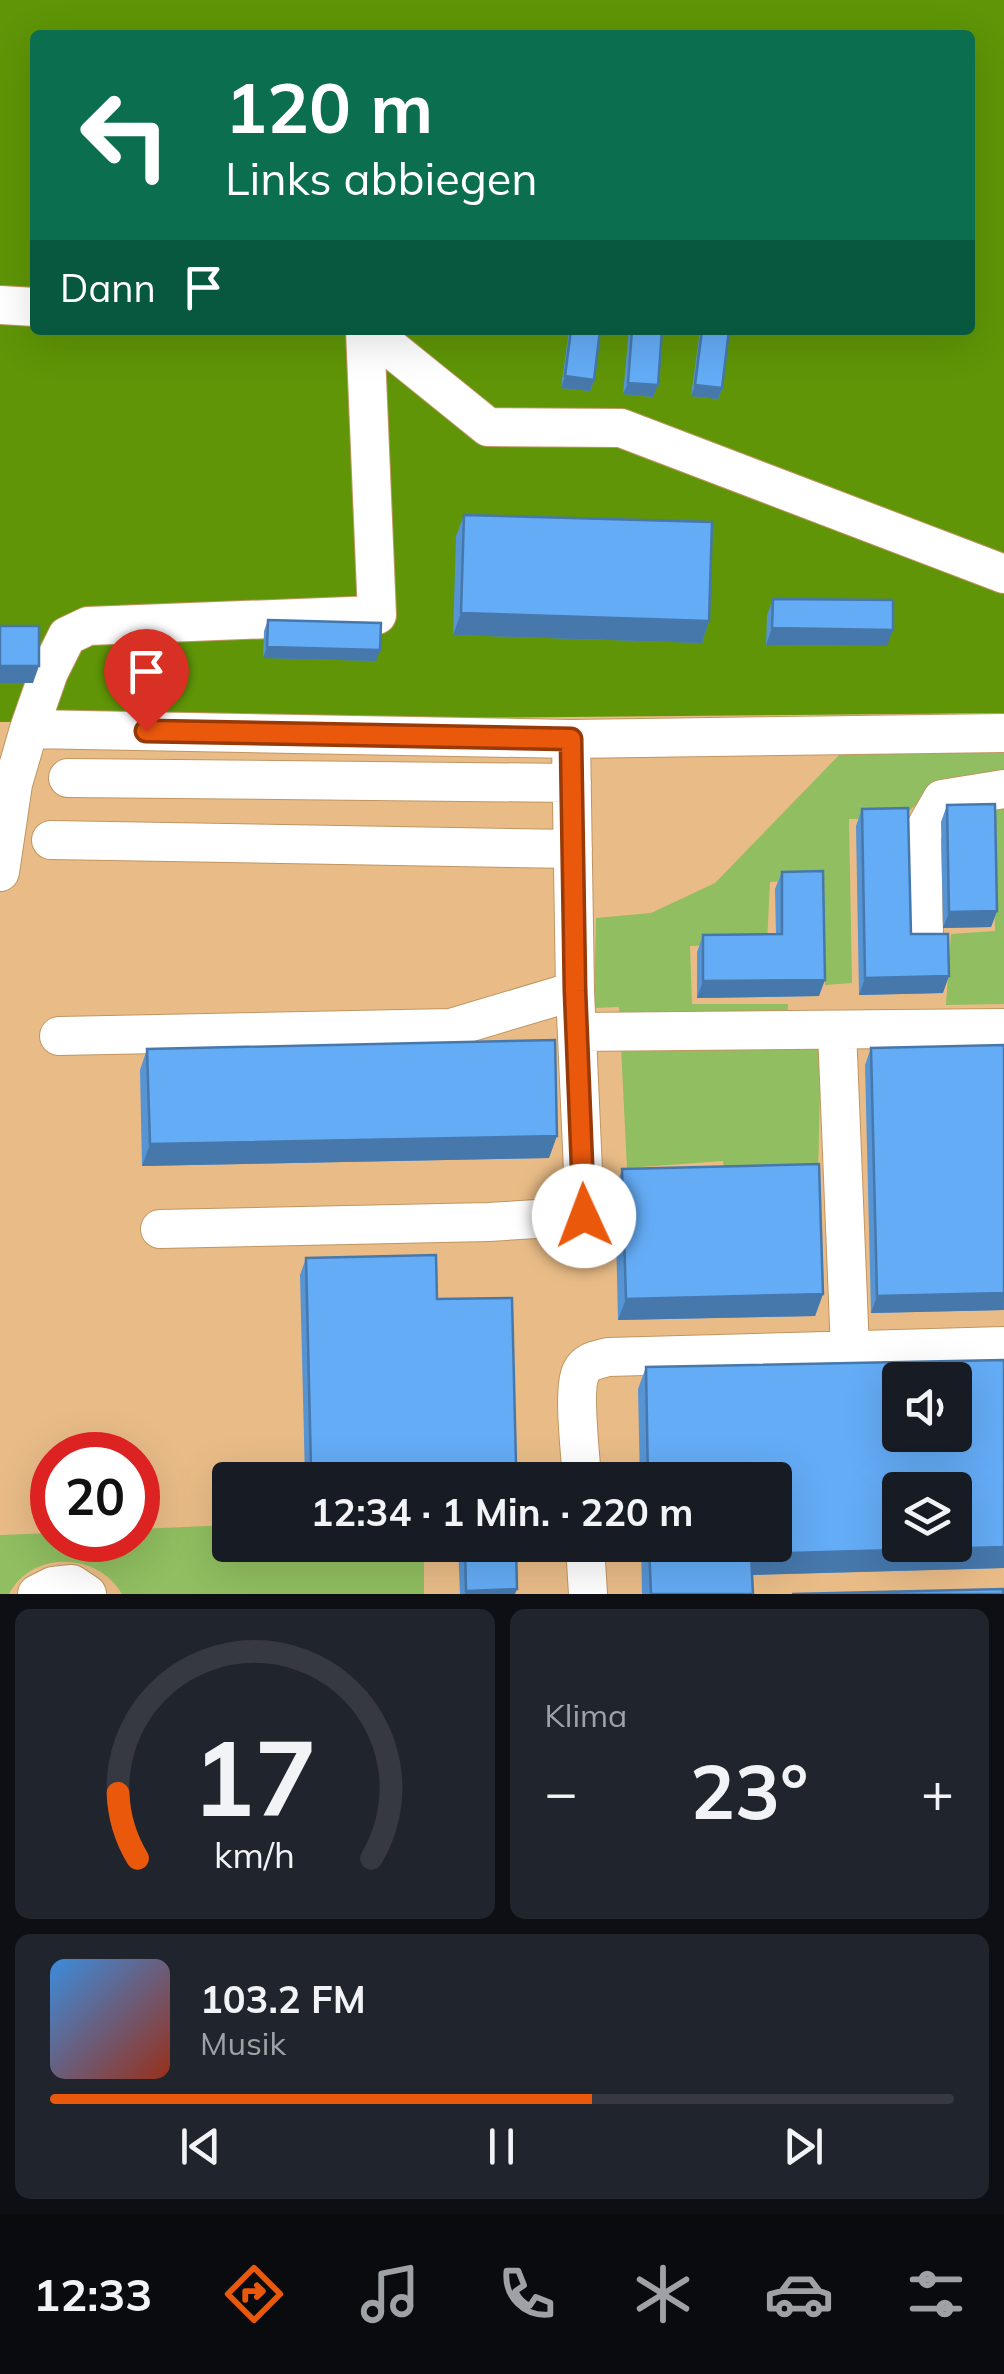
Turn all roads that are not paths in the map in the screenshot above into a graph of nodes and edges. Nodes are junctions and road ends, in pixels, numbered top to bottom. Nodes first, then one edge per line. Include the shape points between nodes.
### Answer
1 (0, 305) edge
2 (30, 307) edge
3 (366, 335) edge
4 (372, 335) edge
5 (1004, 574) edge
6 (30, 729) junction
7 (1004, 733) edge
8 (571, 739) junction
9 (68, 778) dead end
10 (572, 782) junction
11 (1004, 788) edge
12 (51, 840) dead end
13 (573, 849) junction
14 (0, 872) edge
15 (924, 938) edge
16 (575, 991) junction
17 (1004, 1028) edge
18 (838, 1030) junction
19 (577, 1032) junction
20 (59, 1036) dead end
21 (160, 1229) dead end
22 (1004, 1346) edge
23 (850, 1350) junction
24 (581, 1462) edge
25 (586, 1562) edge
26 (37, 1594) edge
27 (87, 1594) edge
28 (588, 1594) edge

1 - 2 street
3 - 6 street via 376,614 88,626 67,636
4 - 5 street via 488,427 621,428
6 - 8 street
6 - 14 street via 13,784
7 - 8 street
8 - 10 street
9 - 10 street
10 - 13 street
11 - 15 street via 942,798 922,834
12 - 13 street
13 - 16 street
16 - 19 street
16 - 20 street via 451,1028
17 - 18 street
18 - 19 street
18 - 23 street
19 - 21 street via 584,1216
22 - 23 street
23 - 24 street via 590,1361 577,1386
25 - 28 street
26 - 27 street via 72,1584

